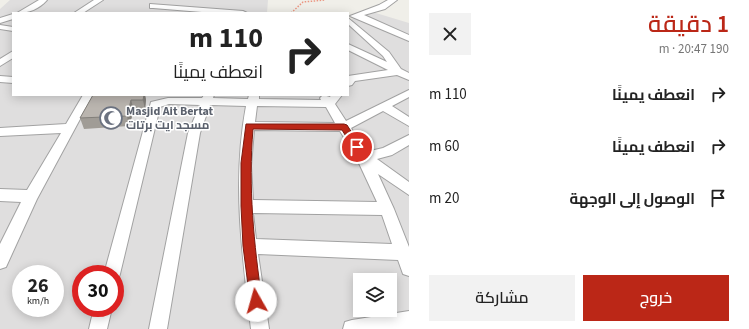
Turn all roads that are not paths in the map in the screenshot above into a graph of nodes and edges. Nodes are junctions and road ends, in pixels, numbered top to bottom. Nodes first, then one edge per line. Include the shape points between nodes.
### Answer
1 (43, 0) edge
2 (99, 0) edge
3 (145, 0) edge
4 (393, 0) edge
5 (157, 3) edge
6 (23, 12) edge
7 (80, 12) edge
8 (148, 12) edge
9 (234, 12) edge
10 (357, 15) junction
11 (12, 16) edge
12 (349, 17) edge
13 (0, 21) edge
14 (349, 21) edge
15 (0, 27) edge
16 (12, 29) edge
17 (405, 36) edge
18 (378, 38) junction
19 (349, 47) edge
20 (349, 48) edge
21 (12, 55) edge
22 (0, 63) edge
23 (398, 72) junction
24 (409, 77) edge
25 (349, 79) edge
26 (0, 80) edge
27 (12, 80) edge
28 (409, 93) edge
29 (87, 96) edge
30 (208, 98) edge
31 (330, 98) edge
32 (253, 99) edge
33 (385, 107) junction
34 (409, 122) edge
35 (249, 126) junction
36 (344, 127) junction
37 (68, 128) junction
38 (0, 132) edge
39 (409, 139) edge
40 (363, 157) junction
41 (409, 189) edge
42 (0, 195) edge
43 (31, 196) junction
44 (246, 206) junction
45 (387, 209) junction
46 (249, 246) junction
47 (403, 252) junction
48 (1, 256) edge
49 (114, 265) edge
50 (409, 268) edge
51 (101, 317) edge
52 (409, 320) edge
53 (98, 329) edge
54 (158, 329) edge
55 (260, 329) edge
56 (352, 329) edge

1 - 6 street
2 - 7 street
3 - 5 street
4 - 10 street via 382,7
5 - 8 street
5 - 9 street
10 - 12 street
10 - 17 street
11 - 13 street
14 - 18 street
15 - 16 street
17 - 18 street
18 - 19 street
18 - 23 street
20 - 23 street
21 - 22 street
23 - 24 street
23 - 25 street
26 - 27 street
28 - 33 street
29 - 37 street
30 - 32 street
30 - 49 street via 168,101 155,105
30 - 54 street via 194,133
31 - 32 street
31 - 36 street
32 - 35 street
33 - 34 street
33 - 36 street
35 - 36 street
35 - 44 street via 245,163
36 - 40 street
37 - 38 street
37 - 43 street
39 - 40 street via 391,151
40 - 41 street
40 - 45 street
42 - 43 street
43 - 48 street
44 - 45 street
44 - 46 street
45 - 47 street
46 - 47 street
46 - 55 street
47 - 50 street
51 - 53 street
52 - 56 street

